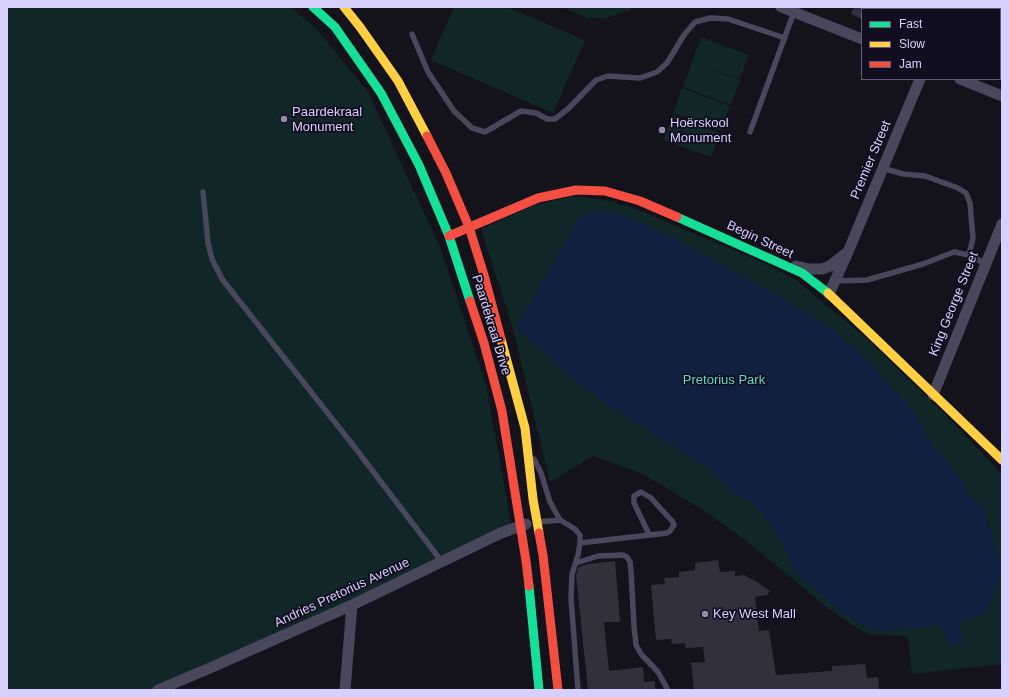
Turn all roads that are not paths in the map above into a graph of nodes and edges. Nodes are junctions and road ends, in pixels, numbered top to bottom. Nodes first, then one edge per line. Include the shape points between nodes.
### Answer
1 (313, 7) edge
2 (344, 7) edge
3 (781, 7) edge
4 (794, 12) junction
5 (412, 34) dead end
6 (785, 38) junction
7 (861, 39) edge
8 (920, 80) edge
9 (962, 80) edge
10 (1002, 96) edge
11 (750, 132) dead end
12 (883, 168) junction
13 (203, 192) dead end
14 (1002, 224) edge
15 (469, 227) junction
16 (448, 236) junction
17 (848, 252) junction
18 (969, 255) junction
19 (986, 264) junction
20 (787, 267) junction
21 (834, 281) junction
22 (829, 294) junction
23 (933, 395) junction
24 (529, 450) junction
25 (1002, 460) edge
26 (560, 520) junction
27 (536, 522) junction
28 (520, 525) junction
29 (649, 534) junction
30 (580, 543) junction
31 (442, 562) junction
32 (576, 563) junction
33 (352, 604) junction
34 (158, 690) edge
35 (345, 690) edge
36 (531, 690) edge
37 (539, 690) edge
38 (558, 690) edge
39 (578, 690) edge
40 (668, 690) edge

1 - 16 main road, Paardekraal Drive via 335,27 381,93 419,165
2 - 15 main road, Paardekraal Drive via 398,81 446,173
3 - 4 street
4 - 6 lane
4 - 7 street
5 - 6 lane via 428,72 454,111 472,128 485,132 521,111 555,120 596,80 608,76 640,78 657,72 667,63 695,22 710,18 728,19
6 - 11 lane
8 - 12 street, Premier Street
9 - 10 street
12 - 17 street, Premier Street
12 - 18 lane via 903,174 925,176 958,188 966,194 970,203 973,238
13 - 31 lane via 208,243 212,259 222,279
14 - 19 street, King George Street
15 - 16 main road, Begin Street
15 - 20 main road, Begin Street via 538,198 576,190 605,191 662,210
15 - 24 main road, Paardekraal Drive via 503,343
16 - 28 main road, Paardekraal Drive via 484,343 502,410
17 - 20 street, Premier Street via 822,269
17 - 21 street, Premier Street
18 - 19 lane
18 - 21 lane via 954,252 867,280
19 - 23 street, King George Street
20 - 22 main road, Begin Street via 802,273
21 - 22 street, Premier Street
22 - 23 main road, Begin Street
23 - 25 main road, Begin Street
24 - 26 lane
24 - 27 main road, Paardekraal Drive
26 - 27 lane
26 - 30 lane via 575,529 580,535
27 - 28 street, Andries Pretorius Avenue
27 - 38 main road, Paardekraal Drive via 543,555
28 - 31 street, Andries Pretorius Avenue
28 - 37 main road, Paardekraal Drive
29 - 29 lane via 667,533 674,525 669,516 641,492 634,496 634,503
29 - 30 lane
30 - 32 lane
31 - 33 street, Andries Pretorius Avenue
32 - 39 lane via 572,574 571,598
32 - 40 lane via 598,556 627,557 631,571 636,645 658,672
33 - 34 street, Andries Pretorius Avenue
33 - 35 street
36 - 37 lane

